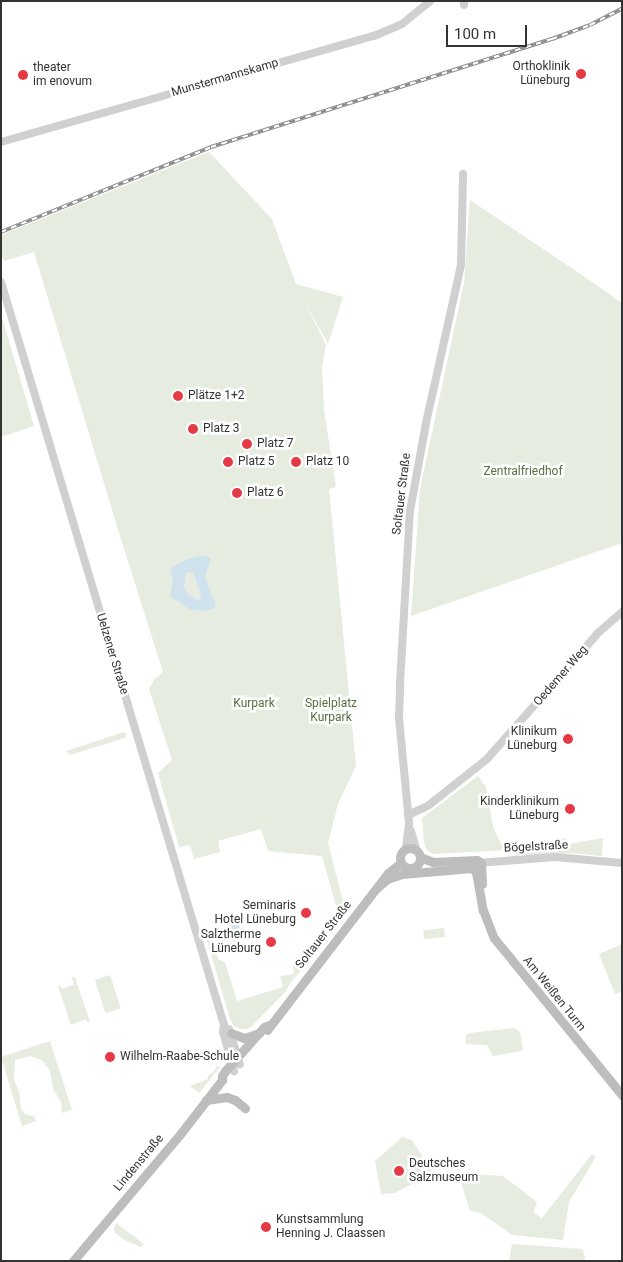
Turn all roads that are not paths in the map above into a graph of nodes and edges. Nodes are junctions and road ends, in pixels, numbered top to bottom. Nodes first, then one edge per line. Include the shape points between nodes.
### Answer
1 (430, 1) edge
2 (1, 141) edge
3 (463, 174) dead end
4 (1, 282) edge
5 (622, 612) edge
6 (409, 818) junction
7 (415, 854) junction
8 (400, 863) junction
9 (622, 863) edge
10 (478, 866) junction
11 (443, 868) junction
12 (377, 888) junction
13 (224, 1025) junction
14 (269, 1025) junction
15 (231, 1033) junction
16 (259, 1033) junction
17 (236, 1064) junction
18 (622, 1095) edge
19 (206, 1100) junction
20 (245, 1108) dead end
21 (73, 1261) edge

1 - 2 street, Munstermannskamp via 402,24 374,36
3 - 6 street, Soltauer Straße via 461,265 410,512 399,718
4 - 13 street, Uelzener Straße
5 - 6 street, Oedemer Weg via 599,632 494,751
6 - 7 street, Soltauer Straße
7 - 8 main road, Soltauer Straße via 400,854
7 - 8 main road via 409,868
7 - 10 main road, Bögelstraße via 433,862 474,859
7 - 11 main road, Bögelstraße
8 - 12 main road, Soltauer Straße
9 - 10 street, Bögelstraße via 555,857
10 - 11 main road, Bögelstraße
10 - 18 main road, Am Weißen Turm via 481,901 490,929 503,951
11 - 12 main road, Bögelstraße via 402,874 387,879
12 - 14 main road, Soltauer Straße
13 - 15 street, Uelzener Straße
13 - 17 street, Uelzener Straße via 223,1032
14 - 16 main road, Soltauer Straße
14 - 17 main road, Soltauer Straße
15 - 16 main road via 244,1038
15 - 17 street, Uelzener Straße
16 - 17 main road, Soltauer Straße
17 - 19 main road, Lindenstraße via 226,1080 222,1080
19 - 20 main road via 231,1098
19 - 21 main road, Lindenstraße

